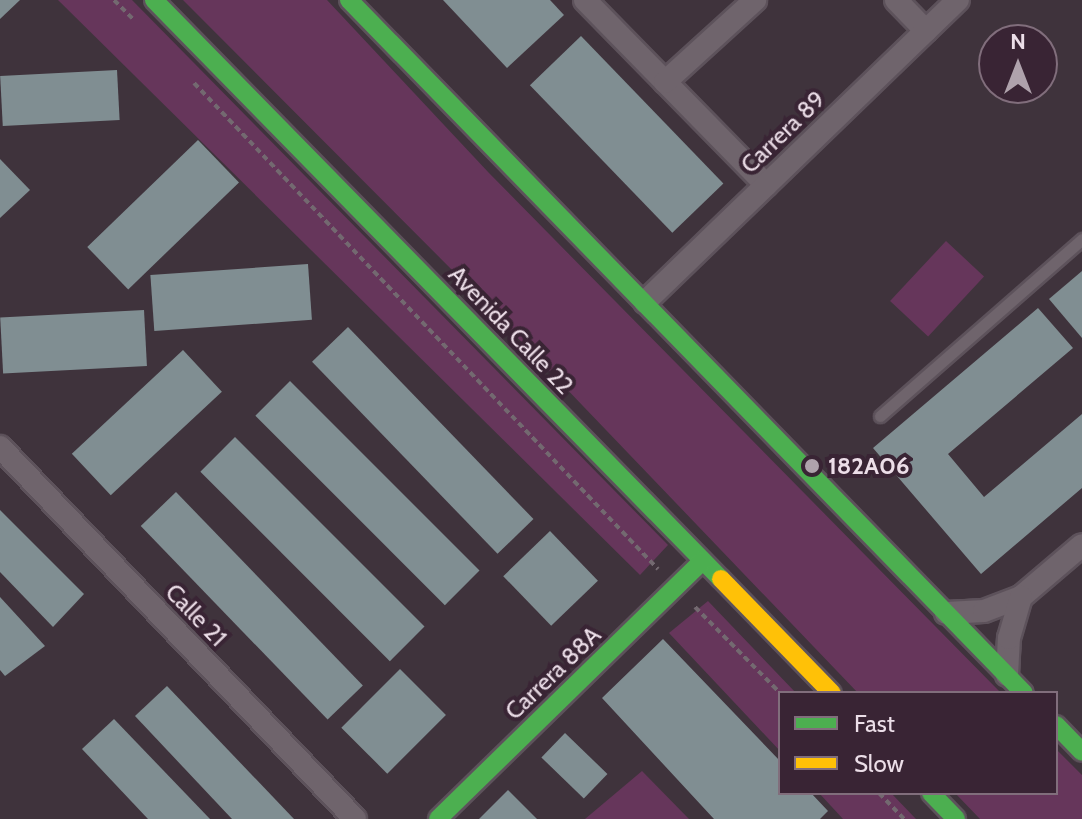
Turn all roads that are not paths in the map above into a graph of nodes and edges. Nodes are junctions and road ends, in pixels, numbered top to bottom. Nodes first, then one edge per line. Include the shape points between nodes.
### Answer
1 (154, 0) edge
2 (349, 0) edge
3 (585, 0) edge
4 (755, 0) edge
5 (896, 0) edge
6 (958, 0) edge
7 (926, 31) junction
8 (665, 82) junction
9 (766, 185) junction
10 (1082, 239) edge
11 (645, 302) junction
12 (880, 416) dead end
13 (0, 447) edge
14 (1082, 545) edge
15 (702, 561) junction
16 (1021, 597) junction
17 (946, 613) junction
18 (1007, 675) junction
19 (830, 691) edge
20 (1022, 691) edge
21 (1058, 727) edge
22 (1082, 752) edge
23 (933, 795) edge
24 (355, 819) edge
25 (438, 819) edge
26 (956, 819) edge

1 - 15 main road, Avenida Calle 22
2 - 11 main road
3 - 8 street
4 - 8 street
5 - 7 street
6 - 7 street, Carrera 89
7 - 9 street, Carrera 89
8 - 9 street
9 - 11 street, Carrera 89
10 - 12 lane
11 - 17 main road
13 - 24 street, Calle 21
14 - 16 street
15 - 19 main road, Avenida Calle 22
15 - 25 main road, Carrera 88A
16 - 17 street via 984,611
16 - 18 street via 1009,638
17 - 18 main road
18 - 20 main road
21 - 22 main road
23 - 26 main road

